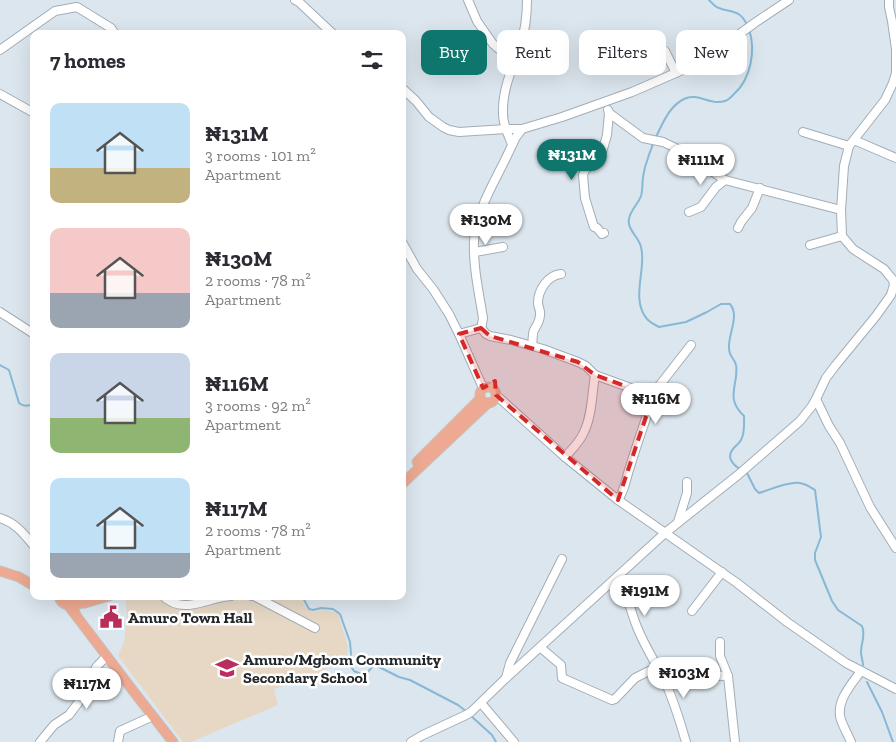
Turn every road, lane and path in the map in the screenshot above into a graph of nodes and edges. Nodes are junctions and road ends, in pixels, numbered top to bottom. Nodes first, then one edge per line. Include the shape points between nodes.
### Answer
1 (468, 0) edge
2 (527, 0) edge
3 (789, 0) edge
4 (889, 0) edge
5 (298, 1) edge
6 (77, 3) edge
7 (113, 30) edge
8 (329, 30) edge
9 (524, 30) edge
10 (744, 30) edge
11 (497, 47) edge
12 (0, 50) edge
13 (666, 53) edge
14 (676, 73) joint
15 (510, 75) edge
16 (406, 92) edge
17 (0, 94) edge
18 (602, 103) junction
19 (30, 111) edge
20 (609, 113) junction
21 (506, 129) junction
22 (522, 129) junction
23 (803, 132) dead end
24 (851, 143) junction
25 (512, 144) junction
26 (896, 158) edge
27 (725, 180) junction
28 (760, 188) junction
29 (841, 210) junction
30 (689, 212) dead end
31 (738, 228) dead end
32 (604, 234) dead end
33 (842, 236) junction
34 (810, 245) dead end
35 (503, 248) dead end
36 (406, 249) edge
37 (475, 252) junction
38 (561, 274) dead end
39 (895, 285) edge
40 (0, 312) edge
41 (481, 328) junction
42 (30, 331) edge
43 (459, 334) junction
44 (691, 345) dead end
45 (532, 346) junction
46 (595, 375) junction
47 (483, 388) junction
48 (496, 395) junction
49 (653, 396) junction
50 (816, 399) junction
51 (484, 401) junction
52 (565, 457) junction
53 (406, 473) edge
54 (406, 480) edge
55 (688, 482) dead end
56 (618, 500) junction
57 (0, 518) edge
58 (678, 522) junction
59 (664, 533) junction
60 (30, 541) edge
61 (896, 548) edge
62 (562, 559) dead end
63 (0, 566) edge
64 (0, 571) edge
65 (722, 572) junction
66 (618, 576) junction
67 (30, 578) edge
68 (30, 584) edge
69 (60, 600) edge
70 (95, 600) edge
71 (169, 600) edge
72 (211, 600) edge
73 (262, 600) edge
74 (88, 602) junction
75 (73, 605) edge
76 (692, 611) dead end
77 (83, 624) junction
78 (315, 628) dead end
79 (720, 642) dead end
80 (540, 648) junction
81 (107, 656) junction
82 (656, 667) junction
83 (861, 671) junction
84 (728, 676) junction
85 (506, 678) junction
86 (664, 679) junction
87 (896, 689) edge
88 (481, 703) junction
89 (153, 716) junction
90 (40, 742) edge
91 (118, 742) edge
92 (173, 742) edge
93 (411, 742) edge
94 (514, 742) edge
95 (686, 742) edge
96 (735, 742) edge
97 (851, 742) edge

1 - 11 street via 477,21
2 - 9 street
3 - 10 street
4 - 24 street via 896,73 885,100
5 - 8 street
6 - 7 street
6 - 12 street via 55,11
13 - 14 street
14 - 18 street
15 - 21 street via 503,115
16 - 21 street via 443,127 460,132
17 - 19 street
18 - 20 street
18 - 22 street
20 - 27 street via 644,138 680,150
20 - 32 street via 608,135 603,149 583,175 592,224
21 - 22 street
21 - 25 street
22 - 25 street
23 - 24 street
24 - 26 street
24 - 29 street via 844,166
25 - 37 street via 479,218
27 - 28 street
27 - 30 street via 700,207
28 - 29 street
28 - 31 street via 752,208
29 - 33 street
33 - 34 street
33 - 39 street via 853,249 884,269
35 - 37 street
36 - 43 street
37 - 41 street via 483,318
38 - 45 street via 550,277 541,292 538,306 541,314 533,332
39 - 50 street via 876,316 826,378
40 - 42 street
41 - 43 street
41 - 45 street via 490,336
43 - 47 street
44 - 49 street
45 - 46 street via 578,362
46 - 49 street
46 - 52 street via 588,423 580,441
47 - 48 main road via 491,387
47 - 51 main road via 480,393
48 - 51 main road via 493,401
48 - 52 street
49 - 56 street via 625,488
50 - 58 street via 800,421
50 - 61 street via 870,507
51 - 53 main road
51 - 54 main road
52 - 56 street
55 - 58 street
56 - 59 street
57 - 60 street via 16,525
58 - 59 street
59 - 65 street
59 - 66 street
62 - 85 street via 516,649
63 - 67 main road
64 - 68 main road
65 - 76 street
65 - 83 street via 820,646
66 - 80 street
66 - 82 street via 637,628
69 - 75 main road
70 - 74 main road
71 - 72 street via 189,606
73 - 78 street
74 - 75 main road
74 - 77 main road
75 - 77 main road
77 - 81 main road
79 - 84 street via 720,656
80 - 82 street via 562,664 562,678 612,700 634,678
80 - 85 street
81 - 89 main road
81 - 90 street via 90,676 69,715 54,725
82 - 86 street
83 - 87 street
83 - 97 street via 842,699 840,710
84 - 86 street via 689,675
84 - 96 street
85 - 88 street
86 - 95 street
88 - 93 street via 469,714
88 - 94 street
89 - 91 street via 120,731
89 - 92 main road

